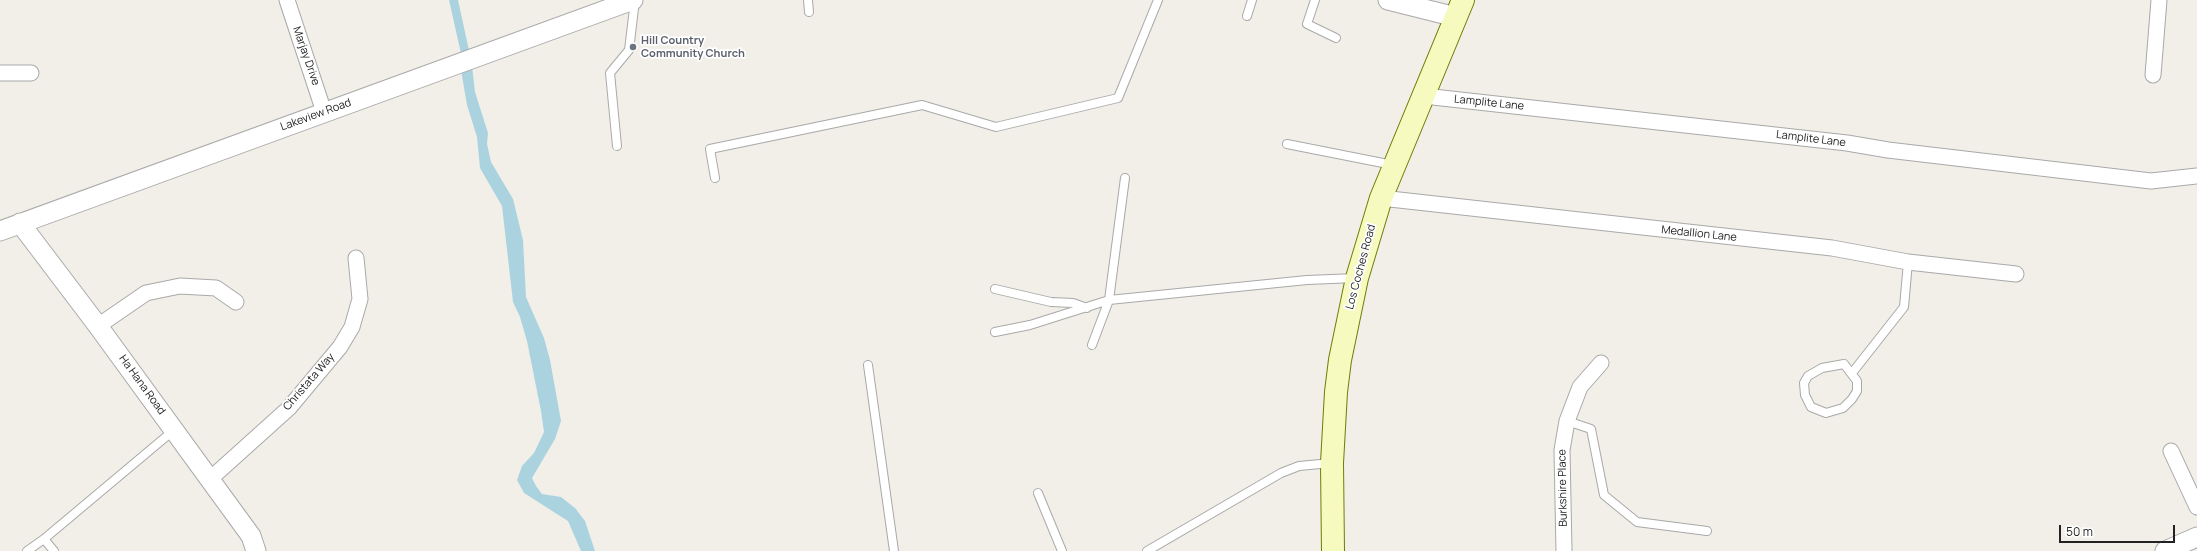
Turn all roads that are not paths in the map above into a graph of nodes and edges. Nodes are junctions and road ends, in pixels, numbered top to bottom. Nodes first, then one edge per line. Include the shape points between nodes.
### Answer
1 (287, 0) edge
2 (634, 0) edge
3 (808, 0) edge
4 (1158, 0) edge
5 (1252, 0) edge
6 (1315, 0) edge
7 (1391, 0) edge
8 (2159, 0) edge
9 (1460, 9) edge
10 (809, 12) dead end
11 (1247, 16) dead end
12 (1336, 38) dead end
13 (0, 73) edge
14 (31, 73) dead end
15 (2152, 75) dead end
16 (1424, 96) junction
17 (324, 112) junction
18 (1287, 144) dead end
19 (618, 146) dead end
20 (1394, 165) junction
21 (2197, 176) edge
22 (715, 178) dead end
23 (1125, 178) dead end
24 (1381, 198) junction
25 (20, 223) junction
26 (0, 231) edge
27 (356, 258) dead end
28 (1908, 262) junction
29 (2016, 274) dead end
30 (1357, 278) junction
31 (995, 289) dead end
32 (1109, 300) junction
33 (236, 302) dead end
34 (1087, 308) junction
35 (98, 326) junction
36 (995, 332) dead end
37 (1092, 345) dead end
38 (1601, 363) dead end
39 (868, 365) dead end
40 (1852, 373) junction
41 (1566, 421) junction
42 (174, 430) junction
43 (2171, 451) dead end
44 (1332, 463) junction
45 (209, 480) junction
46 (1038, 493) dead end
47 (2197, 507) edge
48 (1707, 531) dead end
49 (2197, 537) edge
50 (44, 539) junction
51 (27, 551) edge
52 (54, 551) edge
53 (256, 551) edge
54 (894, 551) edge
55 (1062, 551) edge
56 (1147, 551) edge
57 (1333, 551) edge
58 (1564, 551) edge
59 (2165, 551) edge

1 - 17 street, Marjay Drive
2 - 17 street, Lakeview Road
2 - 19 lane via 628,50 610,73
3 - 10 lane
4 - 22 lane via 1118,98 996,127 922,104 710,149
5 - 11 lane
6 - 12 lane via 1307,24
7 - 9 street
8 - 15 street
9 - 16 main road, Los Coches Road
13 - 14 street
16 - 20 main road, Los Coches Road
16 - 21 street, Lamplite Lane via 1847,143 2151,181
17 - 25 street, Lakeview Road
18 - 20 lane
20 - 24 main road, Los Coches Road
23 - 32 lane
24 - 28 street, Medallion Lane via 1832,248
24 - 30 main road, Los Coches Road
25 - 26 street, Lakeview Road
25 - 35 street, Ha Hana Road
27 - 45 street, Christata Way via 360,299 352,327 340,347 289,408
28 - 29 street, Medallion Lane
28 - 40 lane via 1904,307
30 - 32 lane via 1307,280
30 - 44 main road, Los Coches Road via 1340,360
31 - 34 lane via 1051,302 1073,303
32 - 34 lane
32 - 37 lane
33 - 35 street via 216,288 180,286 146,292
34 - 36 lane via 1030,325
35 - 42 street, Ha Hana Road
38 - 41 street, Burkshire Place via 1580,387
39 - 54 lane
40 - 40 lane via 1844,364 1822,368 1808,376 1804,382 1805,395 1811,407 1826,413 1842,408 1857,391 1857,381
41 - 48 lane via 1591,429 1604,495 1637,522
41 - 58 street, Burkshire Place via 1562,450
42 - 45 street, Ha Hana Road
42 - 50 lane
43 - 47 street
44 - 56 lane via 1299,466 1282,473
44 - 57 main road, Los Coches Road
45 - 53 street, Ha Hana Road via 251,536
46 - 55 lane
49 - 59 street
50 - 51 lane
50 - 52 lane

